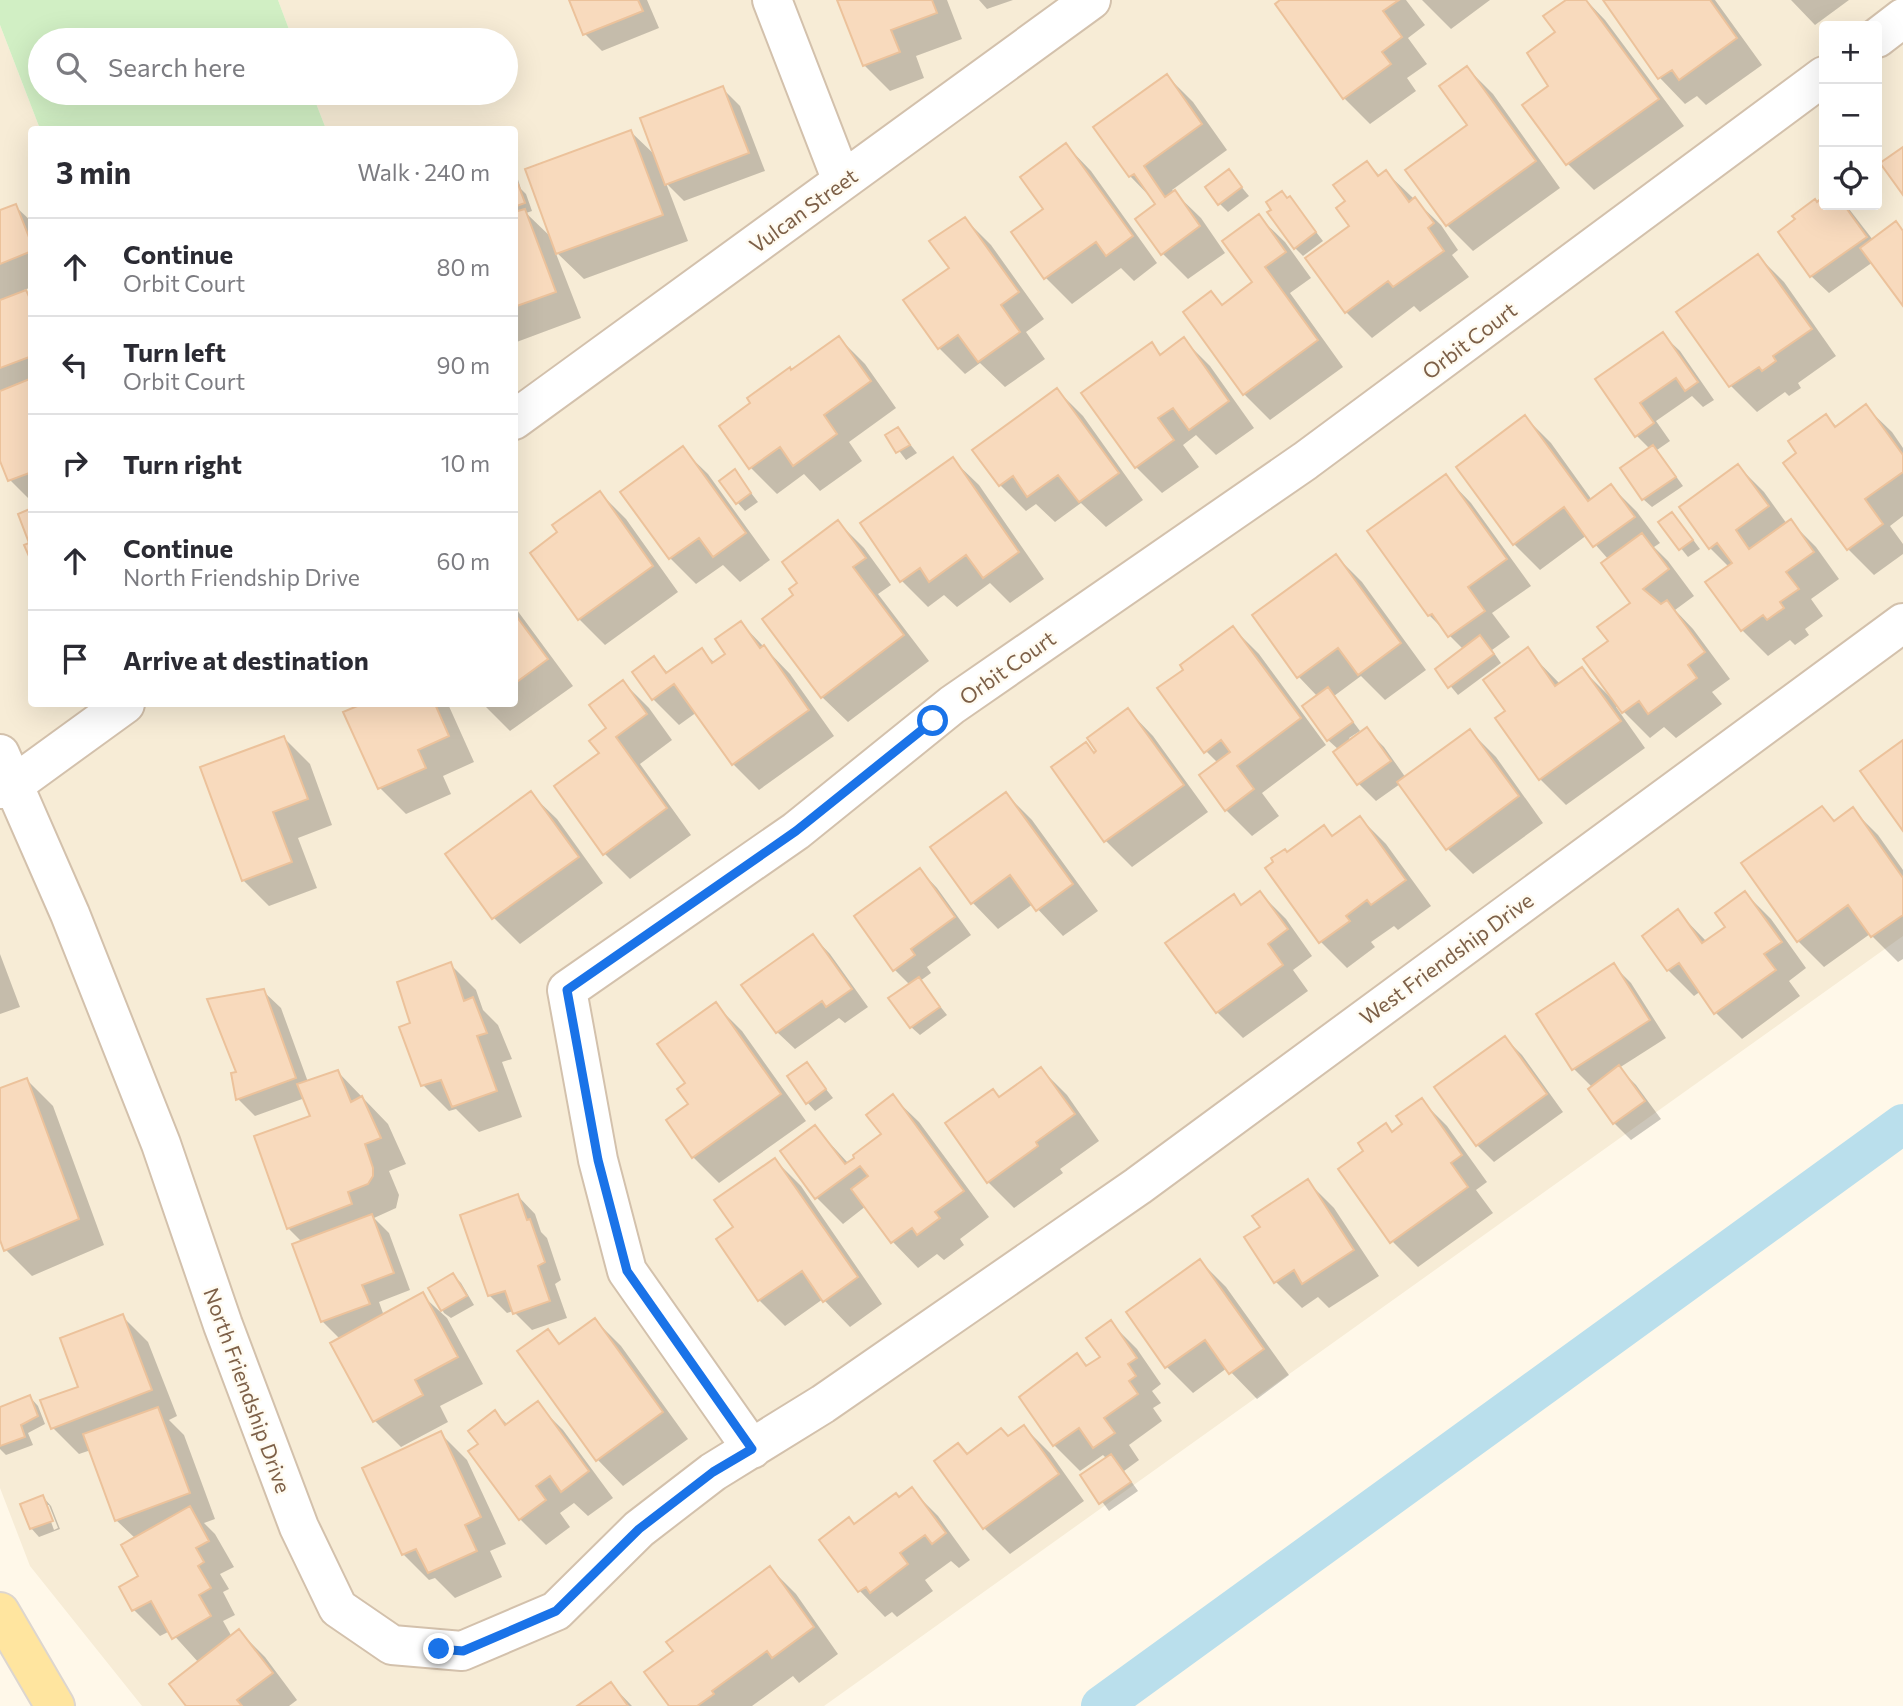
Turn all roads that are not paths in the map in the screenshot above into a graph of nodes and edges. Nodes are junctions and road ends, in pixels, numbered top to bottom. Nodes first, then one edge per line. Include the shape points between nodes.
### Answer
1 (772, 0) edge
2 (1091, 0) edge
3 (1903, 18) edge
4 (1882, 34) edge
5 (1819, 80) edge
6 (842, 181) junction
7 (518, 417) edge
8 (1903, 623) edge
9 (120, 707) edge
10 (4, 776) edge
11 (752, 1449) junction
12 (0, 1612) edge
13 (55, 1706) edge

1 - 6 street
2 - 6 street, Vulcan Street
3 - 4 street
5 - 11 street, Orbit Court via 1305,461 952,705 796,831 567,990 598,1160 627,1271
6 - 7 street, Vulcan Street
8 - 11 street, West Friendship Drive via 1138,1186
9 - 10 street
10 - 11 street, North Friendship Drive via 75,927 161,1144 299,1527 338,1608 392,1645 463,1651 556,1611 639,1529 713,1472
12 - 13 main road

